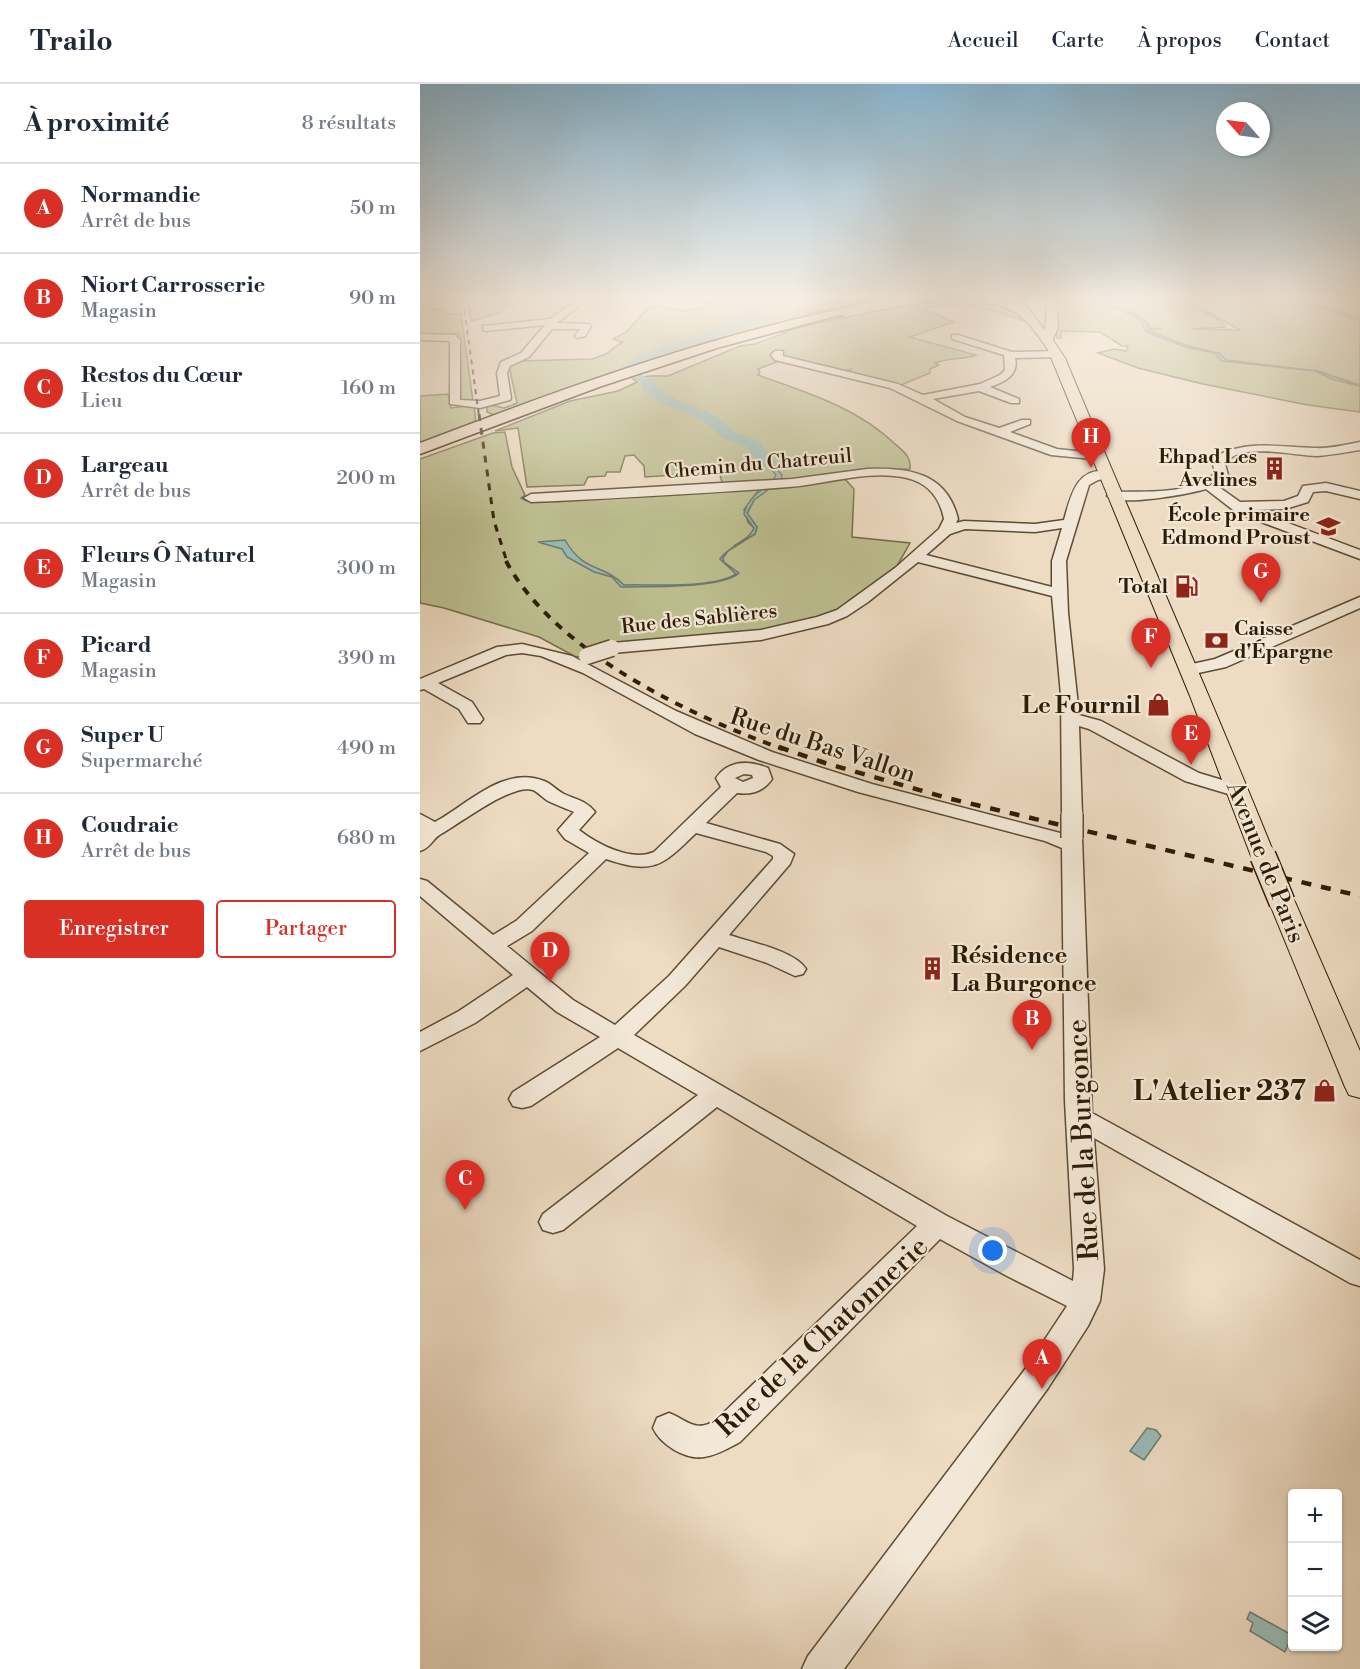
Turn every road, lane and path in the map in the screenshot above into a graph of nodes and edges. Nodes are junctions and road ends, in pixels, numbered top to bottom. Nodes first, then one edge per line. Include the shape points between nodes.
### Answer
1 (454, 374) edge
2 (503, 374) edge
3 (629, 374) edge
4 (641, 374) edge
5 (845, 374) edge
6 (1007, 374) edge
7 (1065, 374) edge
8 (980, 387) junction
9 (922, 398) junction
10 (1015, 401) dead end
11 (1026, 422) dead end
12 (998, 433) junction
13 (1360, 446) edge
14 (420, 449) edge
15 (1322, 451) junction
16 (420, 455) edge
17 (1099, 457) junction
18 (1360, 461) edge
19 (1106, 475) junction
20 (1208, 485) junction
21 (1114, 495) junction
22 (1360, 495) edge
23 (531, 498) dead end
24 (1235, 506) junction
25 (1069, 523) junction
26 (945, 531) junction
27 (1360, 555) edge
28 (915, 557) junction
29 (1059, 593) junction
30 (1360, 602) edge
31 (579, 659) junction
32 (1189, 670) junction
33 (423, 684) edge
34 (1070, 718) junction
35 (474, 719) dead end
36 (734, 786) dead end
37 (1235, 790) junction
38 (694, 826) junction
39 (424, 832) edge
40 (1072, 842) junction
41 (603, 851) junction
42 (420, 885) edge
43 (716, 938) junction
44 (492, 945) junction
45 (795, 969) dead end
46 (527, 976) junction
47 (617, 1036) junction
48 (420, 1043) edge
49 (1360, 1087) edge
50 (717, 1094) junction
51 (522, 1099) dead end
52 (1080, 1118) junction
53 (553, 1221) dead end
54 (937, 1224) junction
55 (1360, 1274) edge
56 (1084, 1301) junction
57 (669, 1428) dead end
58 (821, 1669) edge

1 - 2 street via 453,401 471,404 504,399
3 - 14 highway
4 - 16 highway
5 - 9 street
6 - 8 street
7 - 17 main road, Avenue de Paris
8 - 9 street
8 - 10 street
9 - 12 street
11 - 12 street
12 - 17 street via 1062,454
13 - 15 street
15 - 18 street
15 - 20 street via 1265,447 1237,451 1222,458 1222,475
17 - 19 main road, Avenue de Paris
19 - 21 main road, Avenue de Paris
19 - 25 street, Rue de la Burgonce via 1083,483
20 - 21 street via 1153,494
20 - 24 street
21 - 32 main road, Avenue de Paris
22 - 24 street via 1317,487 1308,489 1303,499 1289,505
23 - 26 street, Chemin du Chatreuil via 776,484 882,472 909,474 933,485 945,500 951,519
24 - 27 street
25 - 26 street via 1035,528 964,525
25 - 29 street, Rue de la Burgonce via 1059,561
26 - 28 street, Rue des Sablières
28 - 29 street
28 - 31 street, Rue des Sablières, bridge via 842,614 822,621 761,635 612,648
29 - 34 street, Rue de la Burgonce
30 - 32 street via 1220,663
31 - 33 street via 510,648
31 - 40 street, Rue du Bas Vallon via 672,716 772,759 873,791
32 - 37 main road, Avenue de Paris
33 - 35 street via 466,705
34 - 37 street via 1095,725 1192,777
34 - 40 street, Rue de la Burgonce, bridge
36 - 38 street
37 - 49 main road, Avenue de Paris, bridge
38 - 41 street via 661,856 647,861 632,861
38 - 43 street via 784,854 779,866
39 - 41 street via 462,817 507,787 533,783 583,809 585,812 570,826 569,833
40 - 52 street, Rue de la Burgonce
41 - 44 street via 524,926
42 - 44 street
43 - 45 street
43 - 47 street via 670,988
44 - 46 street
46 - 47 street via 565,1006
46 - 48 street
47 - 50 street
47 - 51 street
50 - 53 street
50 - 54 street
52 - 55 street
52 - 56 street, Rue de la Burgonce via 1089,1269
54 - 56 street
54 - 57 street, Rue de la Chatonnerie via 728,1431 702,1443 688,1441
56 - 58 street, Rue de la Burgonce via 1037,1378

